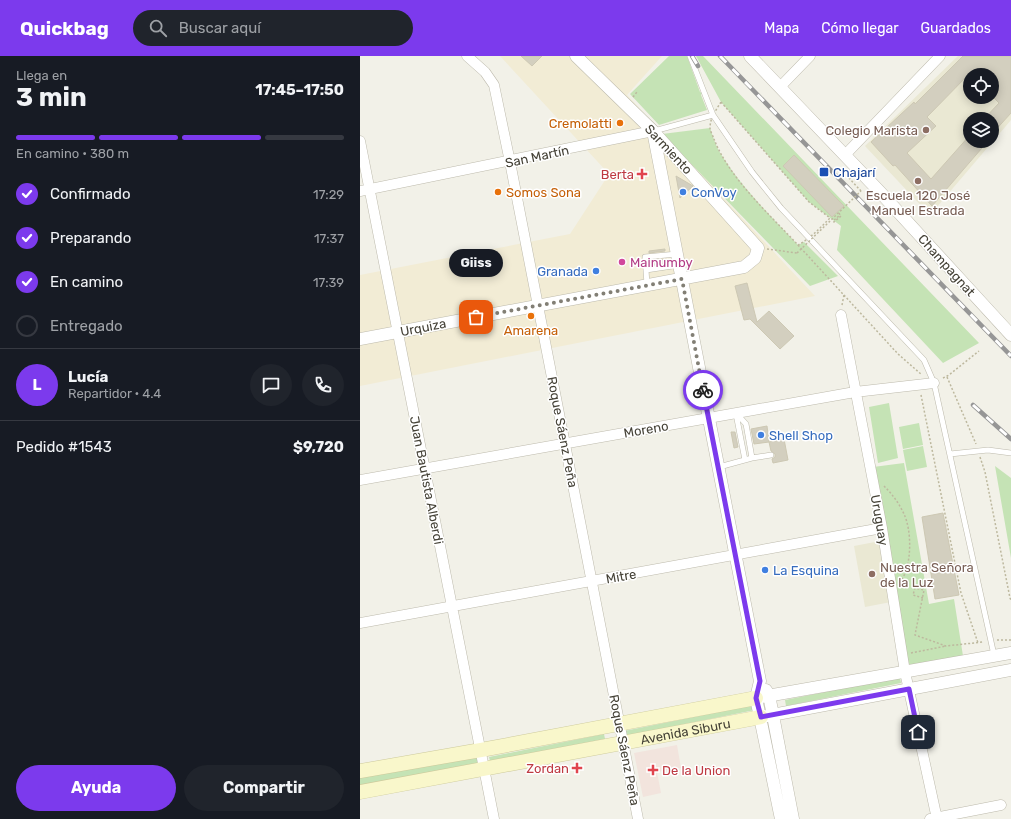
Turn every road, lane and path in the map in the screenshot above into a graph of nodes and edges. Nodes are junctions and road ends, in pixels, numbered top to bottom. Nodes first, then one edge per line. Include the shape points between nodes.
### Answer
1 (467, 56) edge
2 (576, 56) edge
3 (690, 56) edge
4 (750, 56) edge
5 (810, 56) edge
6 (940, 56) edge
7 (780, 87) junction
8 (637, 92) dead end
9 (632, 98) dead end
10 (713, 115) junction
11 (653, 131) junction
12 (360, 142) edge
13 (845, 155) junction
14 (510, 162) junction
15 (850, 174) dead end
16 (365, 191) edge
17 (839, 213) junction
18 (840, 216) dead end
19 (798, 245) dead end
20 (758, 248) junction
21 (678, 259) junction
22 (646, 270) junction
23 (682, 279) junction
24 (647, 285) junction
25 (538, 306) junction
26 (841, 315) dead end
27 (398, 332) junction
28 (1011, 334) edge
29 (360, 339) edge
30 (979, 351) dead end
31 (922, 374) junction
32 (947, 377) junction
33 (930, 382) junction
34 (856, 392) junction
35 (735, 413) junction
36 (708, 418) junction
37 (565, 443) junction
38 (979, 450) junction
39 (1011, 453) edge
40 (950, 454) junction
41 (771, 455) dead end
42 (752, 458) junction
43 (745, 460) junction
44 (718, 467) junction
45 (425, 468) junction
46 (872, 475) junction
47 (360, 480) edge
48 (882, 528) junction
49 (735, 556) junction
50 (592, 581) junction
51 (893, 593) junction
52 (923, 598) junction
53 (1011, 600) edge
54 (452, 607) junction
55 (360, 624) edge
56 (1011, 640) edge
57 (991, 641) junction
58 (978, 643) junction
59 (1011, 654) edge
60 (994, 656) junction
61 (1011, 670) edge
62 (905, 672) junction
63 (909, 689) junction
64 (763, 696) junction
65 (767, 716) junction
66 (620, 724) junction
67 (623, 742) junction
68 (481, 750) junction
69 (484, 768) junction
70 (360, 771) edge
71 (360, 792) edge
72 (1001, 805) dead end
73 (494, 819) edge
74 (638, 819) edge
75 (781, 819) edge
76 (793, 819) edge
77 (935, 819) edge

1 - 14 street, Roque Sáenz Peña via 485,72 494,85
2 - 11 street, Sarmiento
3 - 10 lane
4 - 7 street, Champagnat
5 - 7 street
6 - 13 street
7 - 13 street, Champagnat
8 - 9 path
10 - 11 lane, San Martín
10 - 33 lane via 752,172 781,208 924,360
11 - 14 street, San Martín
11 - 20 street, Sarmiento
11 - 21 street
12 - 16 street, Juan Bautista Alberdi
13 - 28 street, Champagnat
14 - 16 street, San Martín
14 - 25 street, Roque Sáenz Peña
15 - 17 path, bridge via 848,177 861,191
16 - 27 street, Juan Bautista Alberdi
17 - 18 path via 833,221
17 - 20 path, bridge via 797,253
19 - 31 path via 898,354
20 - 23 street, Urquiza via 755,258 744,267
21 - 22 lane
21 - 22 lane via 645,257
21 - 23 street
22 - 24 lane
23 - 24 street, Urquiza
23 - 36 street
24 - 25 street, Urquiza
25 - 27 street, Urquiza
25 - 37 street, Roque Sáenz Peña
26 - 34 street, Uruguay
27 - 29 street, Urquiza
27 - 45 street, Juan Bautista Alberdi
30 - 32 path
31 - 33 path
31 - 33 path
32 - 33 path
32 - 38 path
33 - 34 street, Moreno
33 - 40 lane
33 - 58 path via 921,396 961,593
34 - 35 street, Moreno
34 - 46 street, Uruguay
35 - 36 street, Moreno
35 - 42 lane via 746,424
35 - 43 lane
36 - 37 street, Moreno
36 - 44 street
37 - 45 street, Moreno
37 - 50 street, Roque Sáenz Peña
38 - 39 lane
38 - 40 lane
38 - 53 path
40 - 57 lane
41 - 42 lane
42 - 43 lane
43 - 44 lane
44 - 49 street
45 - 47 street, Moreno
45 - 54 street, Juan Bautista Alberdi
46 - 48 street, Uruguay
46 - 51 path via 892,494 908,526 908,564
48 - 49 street, Mitre
48 - 51 street, Uruguay
49 - 50 street, Mitre
49 - 64 street
50 - 54 street, Mitre
50 - 66 street, Roque Sáenz Peña
51 - 62 street, Uruguay
52 - 52 path via 924,590 915,588 913,595
52 - 58 path via 915,634 946,646
54 - 55 street, Mitre
54 - 68 street, Juan Bautista Alberdi
56 - 57 path
57 - 58 path
57 - 60 lane
59 - 60 street, Avenida Siburu
60 - 62 street, Avenida Siburu
61 - 63 street, Avenida Siburu
62 - 63 street, Uruguay
62 - 64 street, Avenida Siburu
63 - 65 street, Avenida Siburu
63 - 77 street, Uruguay
64 - 65 street
64 - 66 main road, Avenida Siburu
65 - 67 main road, Avenida Siburu
65 - 75 street
65 - 76 street
66 - 67 street, Roque Sáenz Peña
66 - 68 main road, Avenida Siburu
67 - 69 main road, Avenida Siburu
67 - 74 street, Roque Sáenz Peña
68 - 69 street, Juan Bautista Alberdi
68 - 70 main road, Avenida Siburu
69 - 71 main road, Avenida Siburu
69 - 73 street, Juan Bautista Alberdi
72 - 77 street

